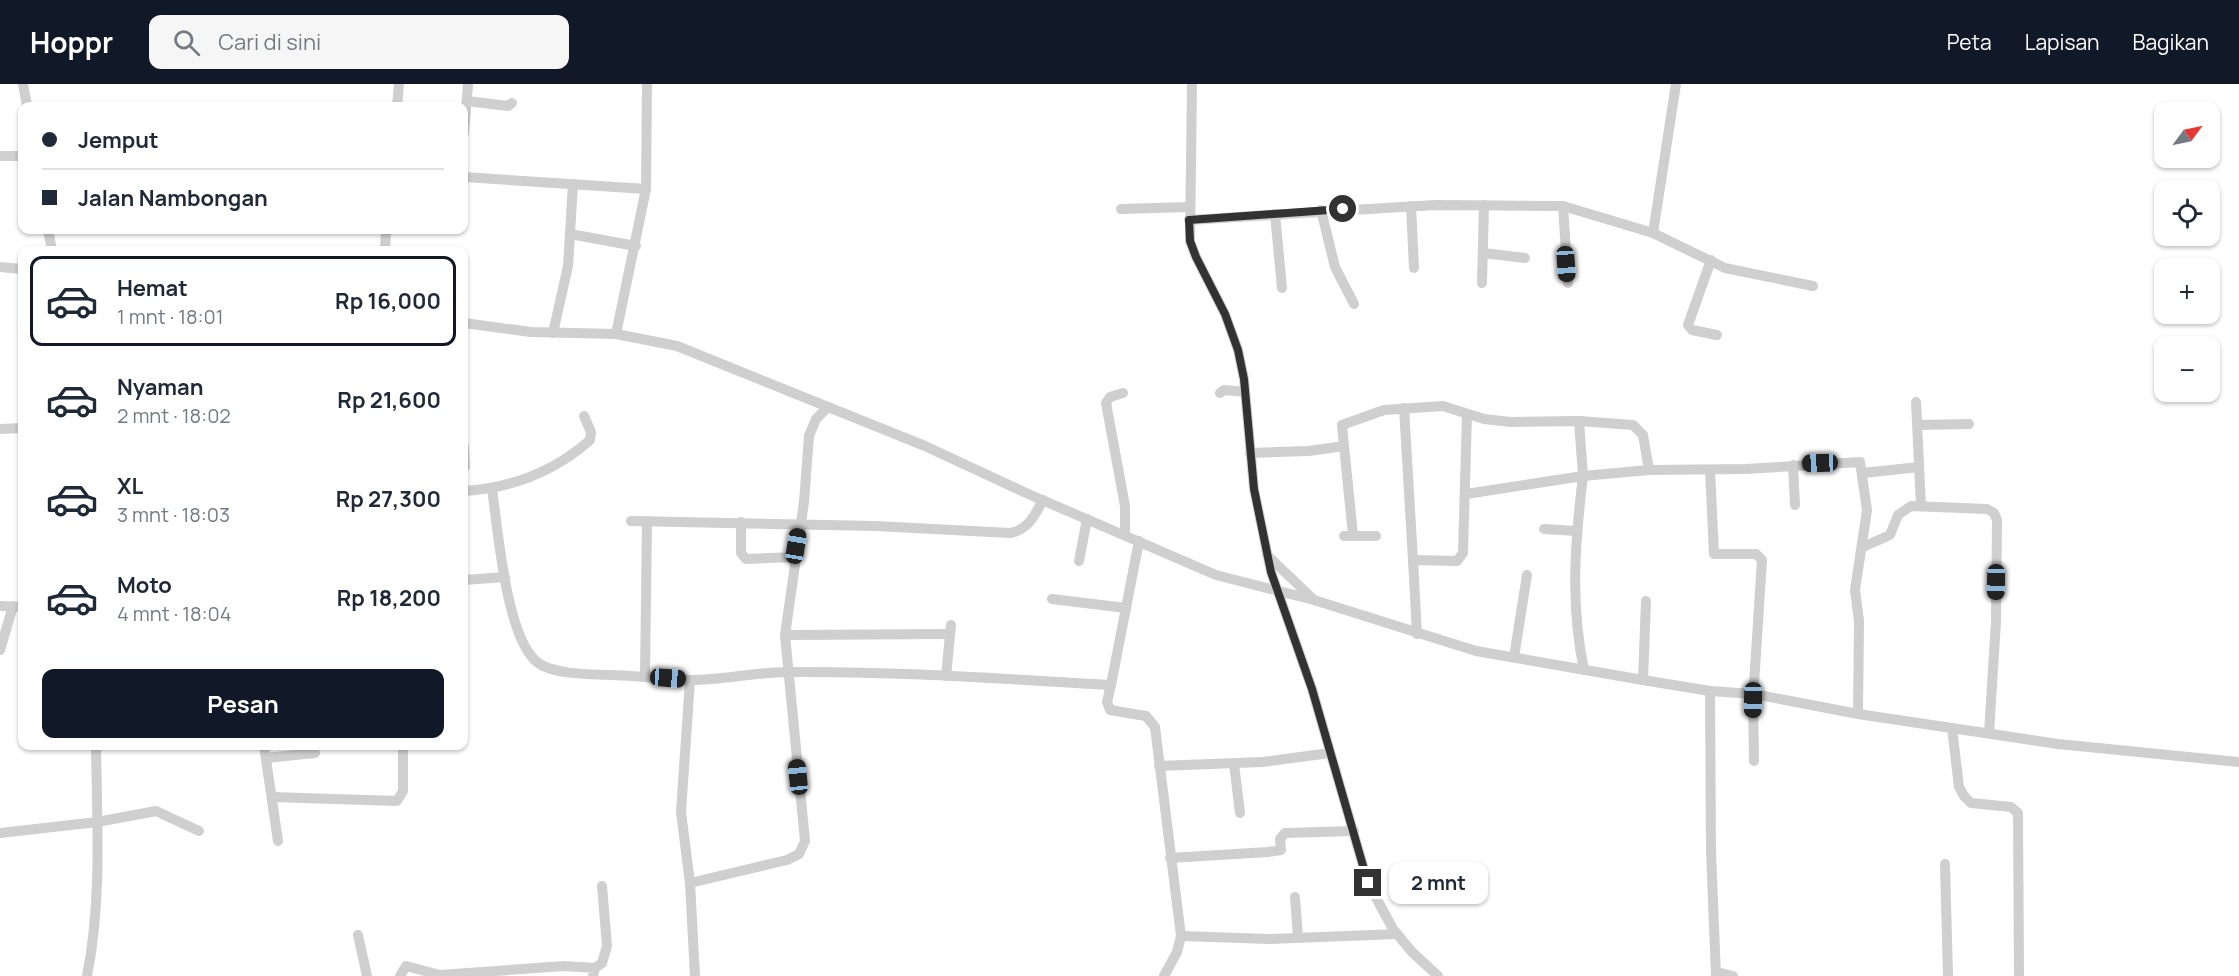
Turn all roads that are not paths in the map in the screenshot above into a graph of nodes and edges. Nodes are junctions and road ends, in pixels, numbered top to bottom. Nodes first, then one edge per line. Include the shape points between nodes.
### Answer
1 (23, 84) edge
2 (399, 84) edge
3 (468, 84) edge
4 (647, 84) edge
5 (1192, 84) edge
6 (1676, 84) edge
7 (467, 101) joint
8 (26, 102) edge
9 (397, 102) edge
10 (512, 103) dead end
11 (0, 156) edge
12 (18, 156) edge
13 (468, 177) edge
14 (573, 184) junction
15 (646, 189) junction
16 (1485, 206) junction
17 (1563, 206) junction
18 (1189, 207) junction
19 (1411, 207) junction
20 (1121, 209) dead end
21 (1321, 210) junction
22 (1275, 214) junction
23 (1189, 220) junction
24 (1653, 233) junction
25 (570, 234) junction
26 (636, 246) junction
27 (1483, 253) junction
28 (1525, 258) dead end
29 (1711, 260) junction
30 (0, 267) edge
31 (1414, 268) dead end
32 (18, 269) edge
33 (1482, 283) dead end
34 (1568, 283) dead end
35 (1813, 286) dead end
36 (1282, 288) dead end
37 (1354, 304) dead end
38 (468, 323) edge
39 (553, 333) junction
40 (616, 334) junction
41 (1716, 335) dead end
42 (1245, 392) junction
43 (1123, 393) dead end
44 (1220, 393) dead end
45 (1916, 402) dead end
46 (823, 408) junction
47 (1404, 408) junction
48 (1467, 414) junction
49 (584, 416) dead end
50 (1580, 421) junction
51 (1969, 424) dead end
52 (1918, 426) junction
53 (18, 428) edge
54 (0, 429) edge
55 (1344, 446) junction
56 (1250, 453) junction
57 (1793, 465) junction
58 (1919, 467) junction
59 (1649, 470) junction
60 (1710, 470) junction
61 (1863, 473) junction
62 (1583, 477) junction
63 (492, 489) junction
64 (468, 491) edge
65 (1466, 494) junction
66 (1043, 500) junction
67 (1795, 505) dead end
68 (1921, 506) junction
69 (1087, 519) junction
70 (632, 520) dead end
71 (647, 521) junction
72 (741, 522) junction
73 (800, 524) junction
74 (1545, 529) dead end
75 (1576, 531) junction
76 (1125, 535) junction
77 (1376, 536) dead end
78 (1139, 541) junction
79 (1863, 547) junction
80 (1268, 555) junction
81 (795, 557) junction
82 (1413, 560) junction
83 (1079, 561) dead end
84 (1527, 575) dead end
85 (505, 577) junction
86 (468, 580) edge
87 (1277, 592) junction
88 (1052, 599) dead end
89 (1314, 600) junction
90 (1646, 601) dead end
91 (0, 606) edge
92 (18, 607) edge
93 (1126, 608) junction
94 (785, 634) junction
95 (1417, 634) junction
96 (0, 650) edge
97 (1514, 657) junction
98 (1584, 670) junction
99 (787, 672) junction
100 (946, 676) junction
101 (645, 677) junction
102 (690, 680) junction
103 (1643, 680) junction
104 (1111, 685) junction
105 (1710, 691) junction
106 (1755, 694) junction
107 (1858, 714) junction
108 (1952, 728) junction
109 (1989, 733) junction
110 (96, 750) edge
111 (265, 750) edge
112 (404, 750) edge
113 (315, 753) dead end
114 (1330, 753) junction
115 (266, 758) junction
116 (1754, 762) dead end
117 (2239, 762) edge
118 (1234, 764) junction
119 (1159, 765) junction
120 (272, 796) junction
121 (1240, 813) dead end
122 (97, 822) junction
123 (199, 831) dead end
124 (1354, 831) junction
125 (0, 833) edge
126 (278, 841) dead end
127 (1170, 858) junction
128 (1945, 864) dead end
129 (690, 883) junction
130 (602, 886) dead end
131 (1295, 897) dead end
132 (1397, 934) junction
133 (358, 935) dead end
134 (1181, 936) junction
135 (1298, 938) junction
136 (594, 972) edge
137 (1716, 974) edge
138 (87, 976) edge
139 (366, 976) edge
140 (400, 976) edge
141 (695, 976) edge
142 (1164, 976) edge
143 (1438, 976) edge
144 (1733, 976) edge
145 (1948, 976) edge
146 (2019, 976) edge

1 - 8 street
2 - 9 street
3 - 7 street
4 - 15 street
5 - 18 street
6 - 24 street
7 - 10 street via 508,106
11 - 12 street
13 - 14 street
14 - 15 street
14 - 25 street
15 - 26 street
16 - 17 street
16 - 19 street
16 - 27 street
17 - 24 street
17 - 34 street
18 - 20 street
18 - 23 street
19 - 21 street
19 - 31 street
21 - 22 street
21 - 37 street via 1335,267
22 - 23 street
22 - 36 street
23 - 42 street via 1196,257 1232,330
24 - 29 street
25 - 26 street
25 - 39 street via 568,266
26 - 40 street
27 - 28 street
27 - 33 street
29 - 35 street via 1725,268
29 - 41 street via 1689,325 1692,330
30 - 32 street
38 - 39 street
39 - 40 street
40 - 46 street via 677,346
42 - 44 street
42 - 56 street
43 - 76 street via 1106,402 1125,506
45 - 52 street
46 - 66 street via 925,446
46 - 73 street via 809,436
47 - 48 street via 1449,406
47 - 55 street via 1384,410 1342,425
47 - 82 street
48 - 50 street via 1511,422
48 - 65 street
49 - 63 street via 591,436 585,445 532,477
50 - 59 street via 1638,428 1647,446
50 - 62 street
51 - 52 street
52 - 58 street
53 - 54 street
55 - 56 street
55 - 77 street via 1348,536
56 - 80 street
57 - 60 street
57 - 61 street via 1860,462
57 - 67 street
58 - 61 street
58 - 68 street
59 - 60 street
59 - 62 street
60 - 106 street via 1714,554 1756,554 1762,560
61 - 79 street via 1867,510
62 - 65 street
62 - 75 street
63 - 64 street
63 - 85 street
65 - 82 street via 1460,560
66 - 69 street
66 - 73 street via 1029,523 1010,533
68 - 79 street via 1902,510 1890,535
68 - 109 street via 1987,509 1997,520
69 - 76 street
69 - 83 street
70 - 71 street
71 - 72 street
71 - 101 street
72 - 73 street
72 - 81 street via 741,553 746,559
73 - 81 street
74 - 75 street
75 - 98 street via 1574,599
76 - 78 street
78 - 87 street via 1216,575
78 - 93 street
79 - 107 street via 1855,590 1859,621
80 - 87 street
80 - 89 street
81 - 94 street
82 - 95 street
84 - 97 street
85 - 86 street
85 - 101 street via 517,628 537,662 567,671
87 - 89 street
87 - 114 street
88 - 93 street
89 - 95 street
90 - 103 street
91 - 92 street
92 - 96 street
93 - 104 street
94 - 99 street
94 - 100 street via 950,630
95 - 97 street
97 - 98 street
98 - 103 street
99 - 100 street
99 - 102 street
99 - 129 street via 803,847 787,860
100 - 104 street
101 - 102 street
102 - 129 street via 681,812
103 - 105 street
104 - 119 street via 1107,702 1110,710 1146,716 1153,722
105 - 106 street
105 - 137 street
106 - 107 street
106 - 116 street
107 - 108 street
108 - 109 street
108 - 146 street via 1959,787 1964,796 1971,803 2011,807 2018,813
109 - 117 street via 2114,751
110 - 122 street
111 - 115 street
112 - 120 street via 403,791 397,801
113 - 115 street
114 - 118 street
114 - 124 street
115 - 120 street
118 - 119 street
118 - 121 street
119 - 127 street
120 - 126 street
122 - 123 street via 156,811
122 - 125 street
122 - 138 street via 93,945
124 - 127 street via 1286,833 1281,836 1281,850 1268,852
124 - 132 street via 1372,894
127 - 134 street
128 - 145 street
129 - 141 street
130 - 136 street via 607,946 602,963
131 - 135 street
132 - 135 street
132 - 143 street
133 - 139 street
134 - 135 street
134 - 142 street
136 - 140 street via 564,966 440,975 406,966
137 - 144 street

